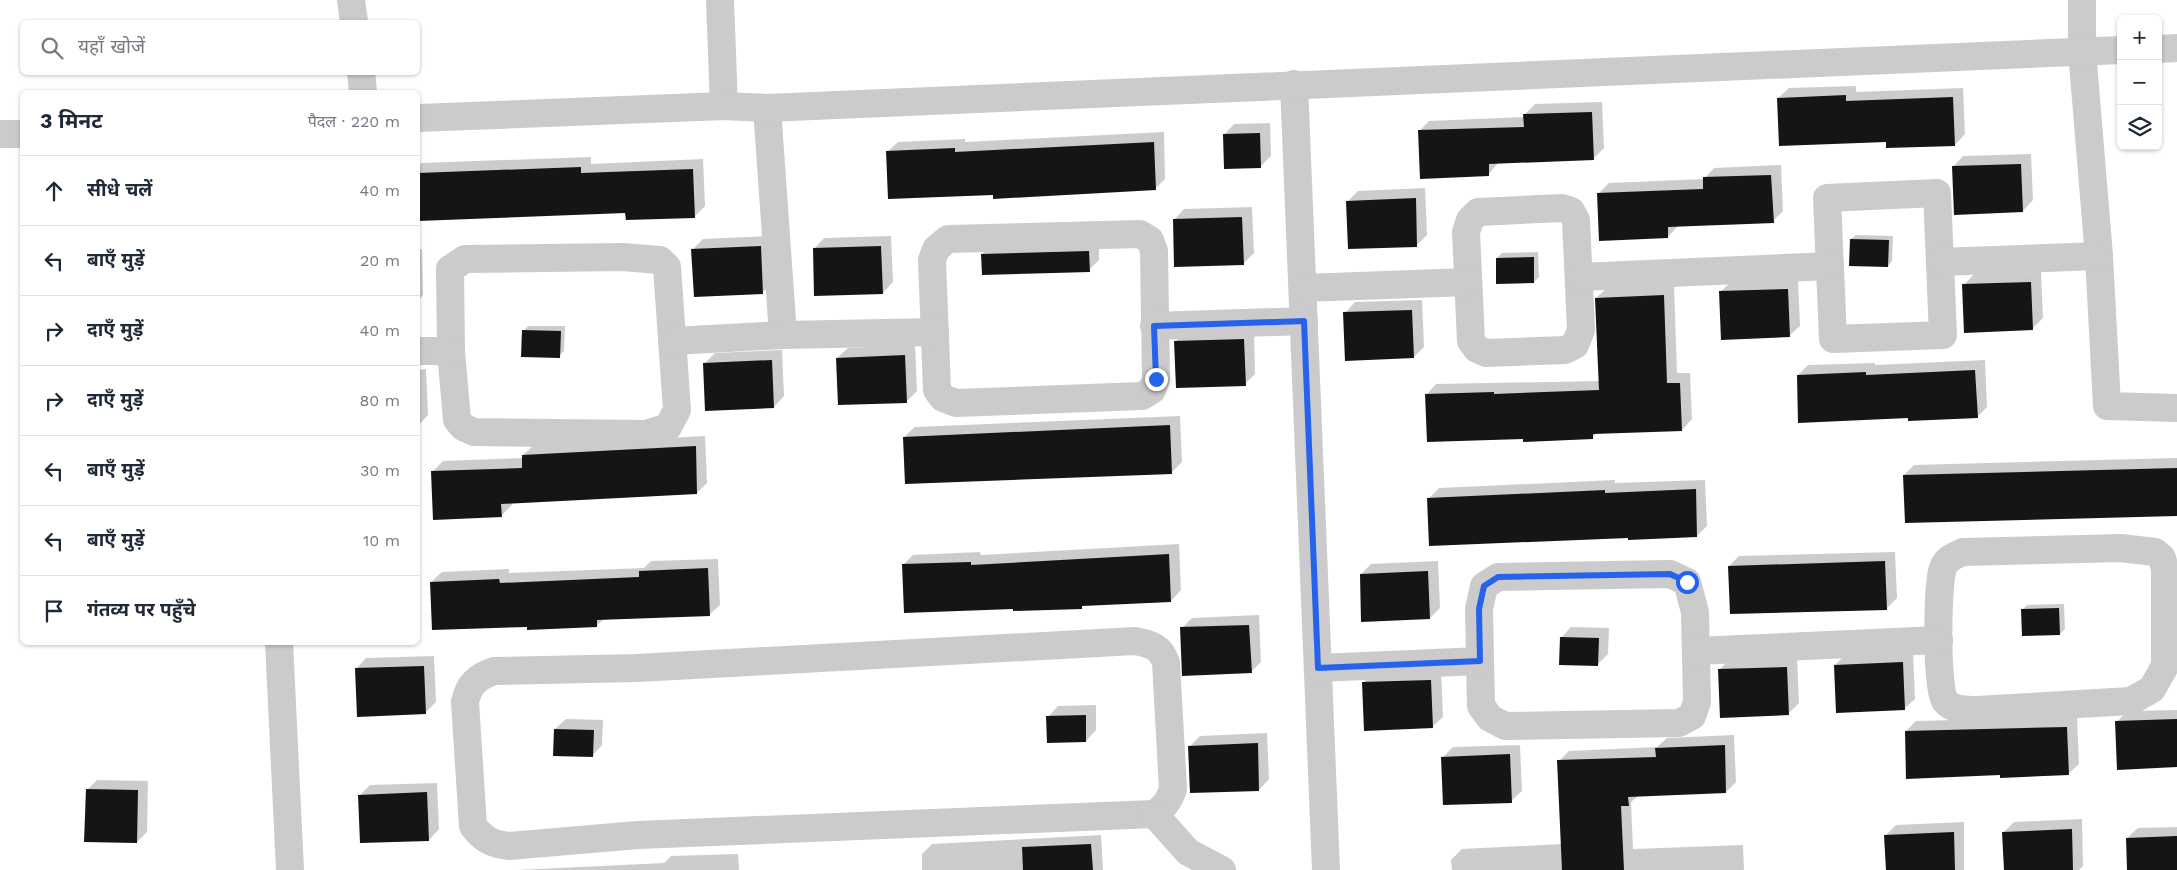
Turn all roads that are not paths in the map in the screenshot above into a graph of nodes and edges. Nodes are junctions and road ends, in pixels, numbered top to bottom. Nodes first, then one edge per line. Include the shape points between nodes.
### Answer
1 (351, 0) edge
2 (720, 0) edge
3 (2082, 0) edge
4 (354, 20) edge
5 (2177, 48) edge
6 (2162, 49) edge
7 (2117, 50) edge
8 (2082, 51) junction
9 (361, 75) edge
10 (1294, 84) junction
11 (364, 90) edge
12 (724, 106) junction
13 (767, 108) junction
14 (420, 118) edge
15 (0, 134) edge
16 (20, 134) edge
17 (2099, 256) junction
18 (1940, 262) junction
19 (1830, 266) junction
20 (1578, 277) junction
21 (1468, 282) junction
22 (1303, 288) junction
23 (1304, 321) junction
24 (1154, 326) junction
25 (935, 332) junction
26 (783, 335) junction
27 (672, 341) junction
28 (420, 351) edge
29 (451, 351) junction
30 (2177, 408) edge
31 (2172, 629) edge
32 (1939, 640) junction
33 (280, 645) edge
34 (1696, 651) junction
35 (1480, 661) junction
36 (1318, 668) junction
37 (1154, 814) junction
38 (290, 870) edge
39 (1222, 870) edge
40 (1326, 870) edge

1 - 4 street
2 - 12 street
3 - 8 street
5 - 6 street
7 - 8 street
8 - 10 street
8 - 17 street
9 - 11 street
10 - 13 street
10 - 22 street
12 - 13 street
12 - 14 street
13 - 26 street
15 - 16 street
17 - 18 street
17 - 30 street via 2107,406
18 - 19 street via 1937,193 1854,196 1826,198
18 - 19 street via 1943,335 1833,339
19 - 20 street
20 - 21 street via 1576,220 1571,212 1562,208 1478,212 1470,220 1466,232
20 - 21 street via 1581,330 1575,345 1565,350 1486,353 1477,350 1471,341
21 - 22 street
22 - 23 street
23 - 24 street
23 - 36 street
24 - 25 street via 1156,379 1152,390 1142,396 956,403 944,398 937,390
24 - 25 street via 1154,251 1150,240 1140,234 948,240 936,249 932,260
25 - 26 street
26 - 27 street
27 - 29 street via 677,410 668,427 646,434 474,432 457,420
27 - 29 street via 667,267 660,260 622,257 464,259 450,269
28 - 29 street
31 - 32 street via 2165,666 2152,689 2131,701 1977,710 1962,710 1943,700
31 - 32 street via 2165,569 2162,558 2155,552 2121,548 1963,552 1950,557 1943,567
32 - 34 street
33 - 38 street
34 - 35 street via 1696,702 1692,716 1679,723 1505,726 1490,718 1481,706
34 - 35 street via 1695,612 1687,582 1670,574 1498,577 1484,586 1479,609
35 - 36 street
36 - 40 street
37 - 37 street via 638,835 509,846 493,844 473,826 464,702 468,689 480,676 494,671 637,668 1123,642 1151,644 1163,653 1166,663 1173,789 1163,808
37 - 39 street via 1188,852

